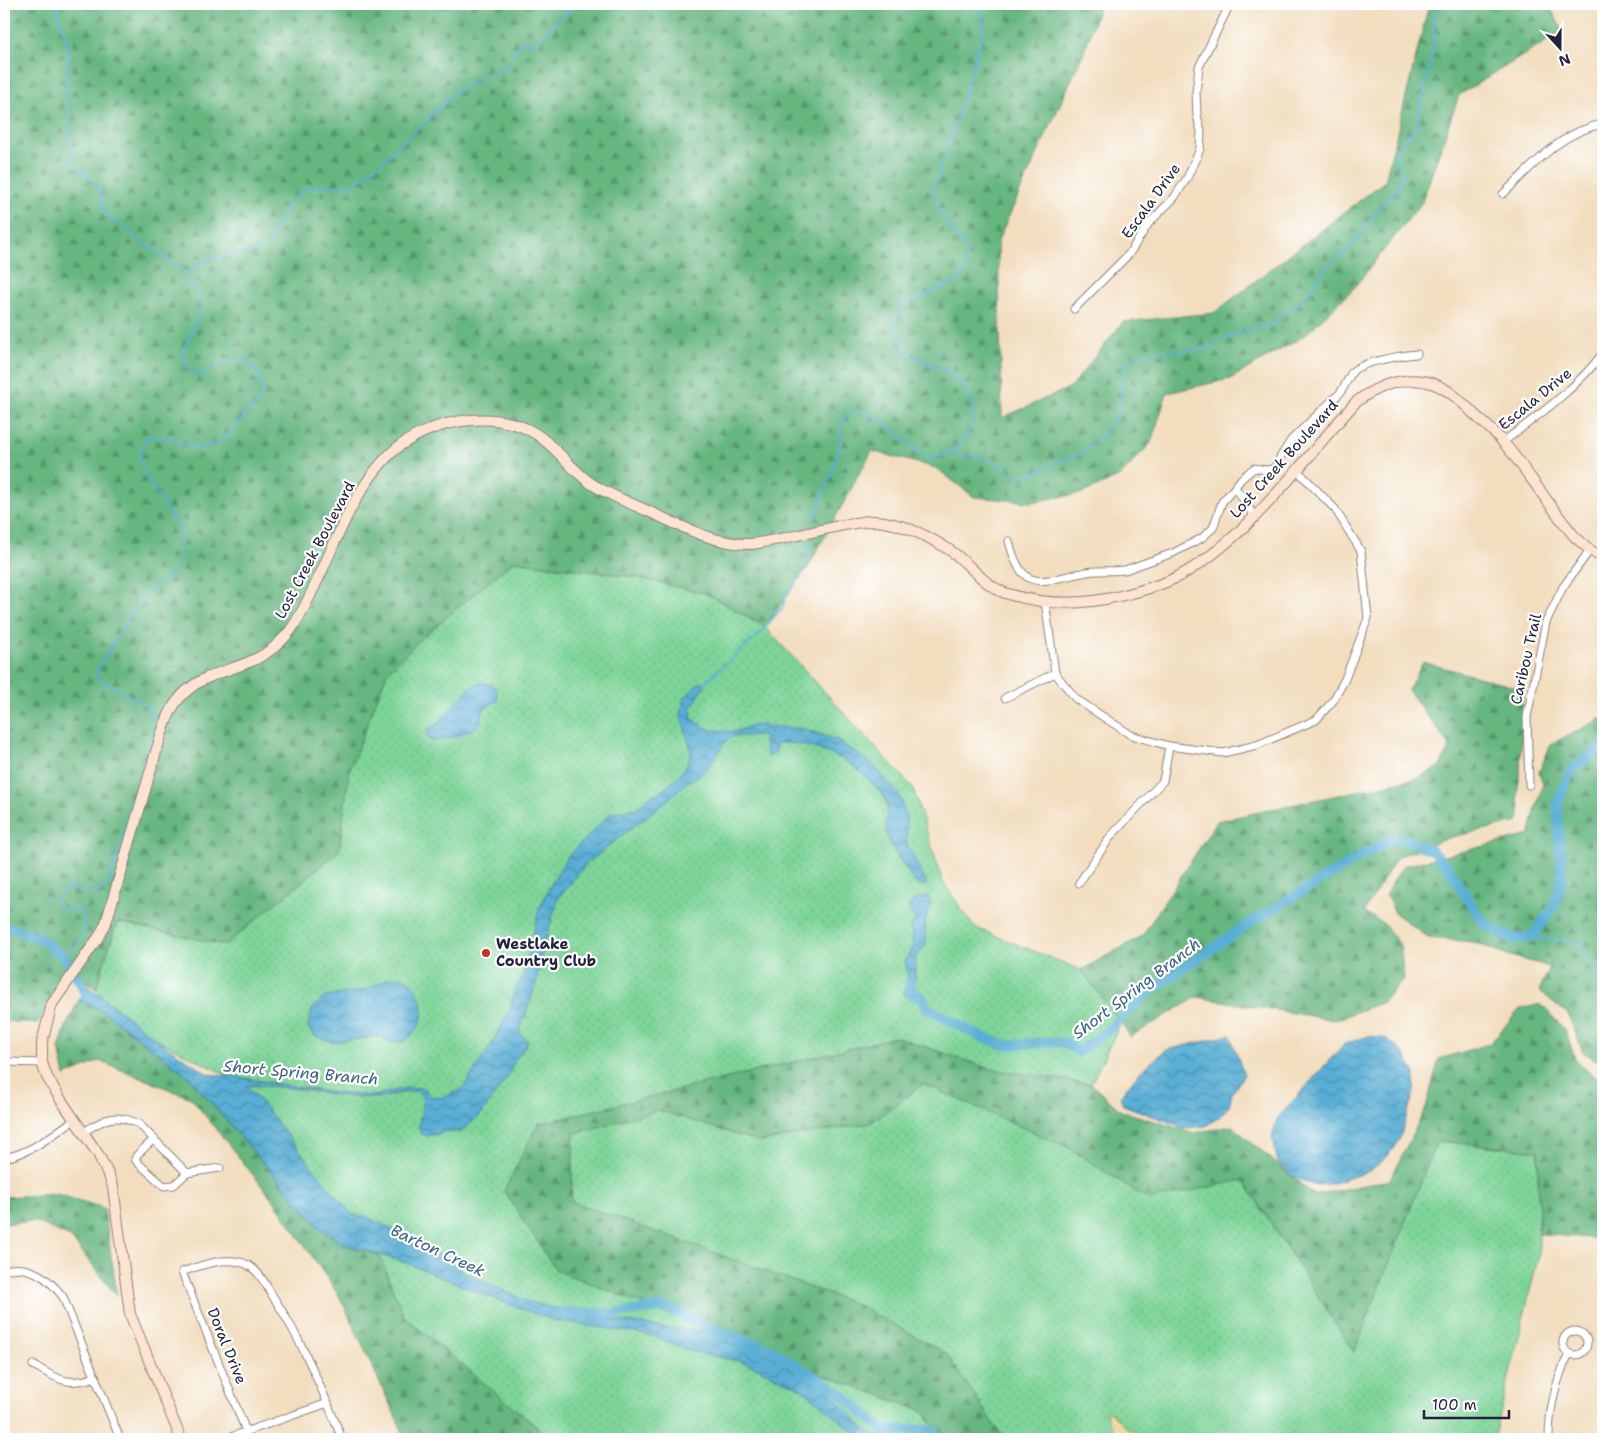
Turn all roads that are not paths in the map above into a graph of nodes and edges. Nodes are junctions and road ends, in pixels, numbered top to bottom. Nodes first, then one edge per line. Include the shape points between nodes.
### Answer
1 (1230, 4) edge
2 (1603, 124) edge
3 (1503, 194) dead end
4 (1074, 309) dead end
5 (1603, 353) edge
6 (1417, 354) dead end
7 (1503, 442) junction
8 (1297, 470) junction
9 (1235, 487) junction
10 (1254, 516) junction
11 (1009, 541) dead end
12 (1590, 550) junction
13 (1603, 557) edge
14 (1045, 601) junction
15 (1055, 673) junction
16 (1005, 698) dead end
17 (1169, 746) junction
18 (1529, 785) dead end
19 (1079, 884) dead end
20 (4, 1062) edge
21 (42, 1063) junction
22 (74, 1120) junction
23 (82, 1133) junction
24 (154, 1140) junction
25 (4, 1158) edge
26 (220, 1168) dead end
27 (187, 1173) junction
28 (4, 1270) edge
29 (1569, 1354) dead end
30 (33, 1365) dead end
31 (96, 1378) junction
32 (328, 1403) junction
33 (246, 1431) junction
34 (120, 1439) edge
35 (181, 1439) edge
36 (225, 1439) edge
37 (342, 1439) edge
38 (1549, 1439) edge

1 - 4 street, Escala Drive via 1199,67 1197,115 1202,132 1200,149 1187,178 1174,198 1149,223 1129,254
2 - 3 street via 1563,140
5 - 7 street, Escala Drive via 1568,392
6 - 9 street via 1396,356 1352,372 1340,393 1291,440 1273,469 1254,468
7 - 8 street, Lost Creek Boulevard via 1466,405 1435,384 1394,382 1381,386 1356,402
7 - 12 street, Lost Creek Boulevard via 1561,521
8 - 10 street, Lost Creek Boulevard
8 - 17 street via 1334,509 1361,551 1368,618 1345,679 1316,720 1257,745 1223,753
9 - 10 street
9 - 11 street via 1222,502 1213,528 1202,538 1168,555 1125,570 1083,572 1052,581 1034,580 1027,578 1014,562
10 - 14 street, Lost Creek Boulevard via 1210,557 1164,583 1088,602
12 - 13 street, Lost Creek Boulevard
12 - 18 street, Caribou Trail via 1563,587 1546,622 1527,717
14 - 15 street
14 - 21 street, Lost Creek Boulevard via 1007,593 993,586 949,550 894,525 874,521 848,524 738,545 690,530 605,492 576,472 538,435 516,424 488,420 427,430 401,445 374,474 348,516 293,628 281,641 251,662 201,680 188,689 168,714 106,923 52,1004 42,1042
15 - 16 street
15 - 17 street via 1076,699 1126,732
17 - 19 street via 1163,781 1111,836
20 - 21 street
21 - 22 street, Lost Creek Boulevard
22 - 23 street, Lost Creek Boulevard
22 - 25 street via 42,1143
23 - 24 street via 101,1121 121,1117 138,1124
23 - 35 street, Lost Creek Boulevard via 110,1176 130,1314
24 - 27 street
24 - 27 street via 137,1155 138,1163 164,1186 174,1185
26 - 27 street
28 - 31 street via 30,1270 54,1284 63,1298
29 - 38 street via 1554,1397
30 - 31 street via 61,1381 82,1382
31 - 34 street
32 - 33 street
32 - 33 street, Doral Drive via 296,1334 260,1275 250,1266 225,1261 182,1272
32 - 37 street
33 - 36 street

